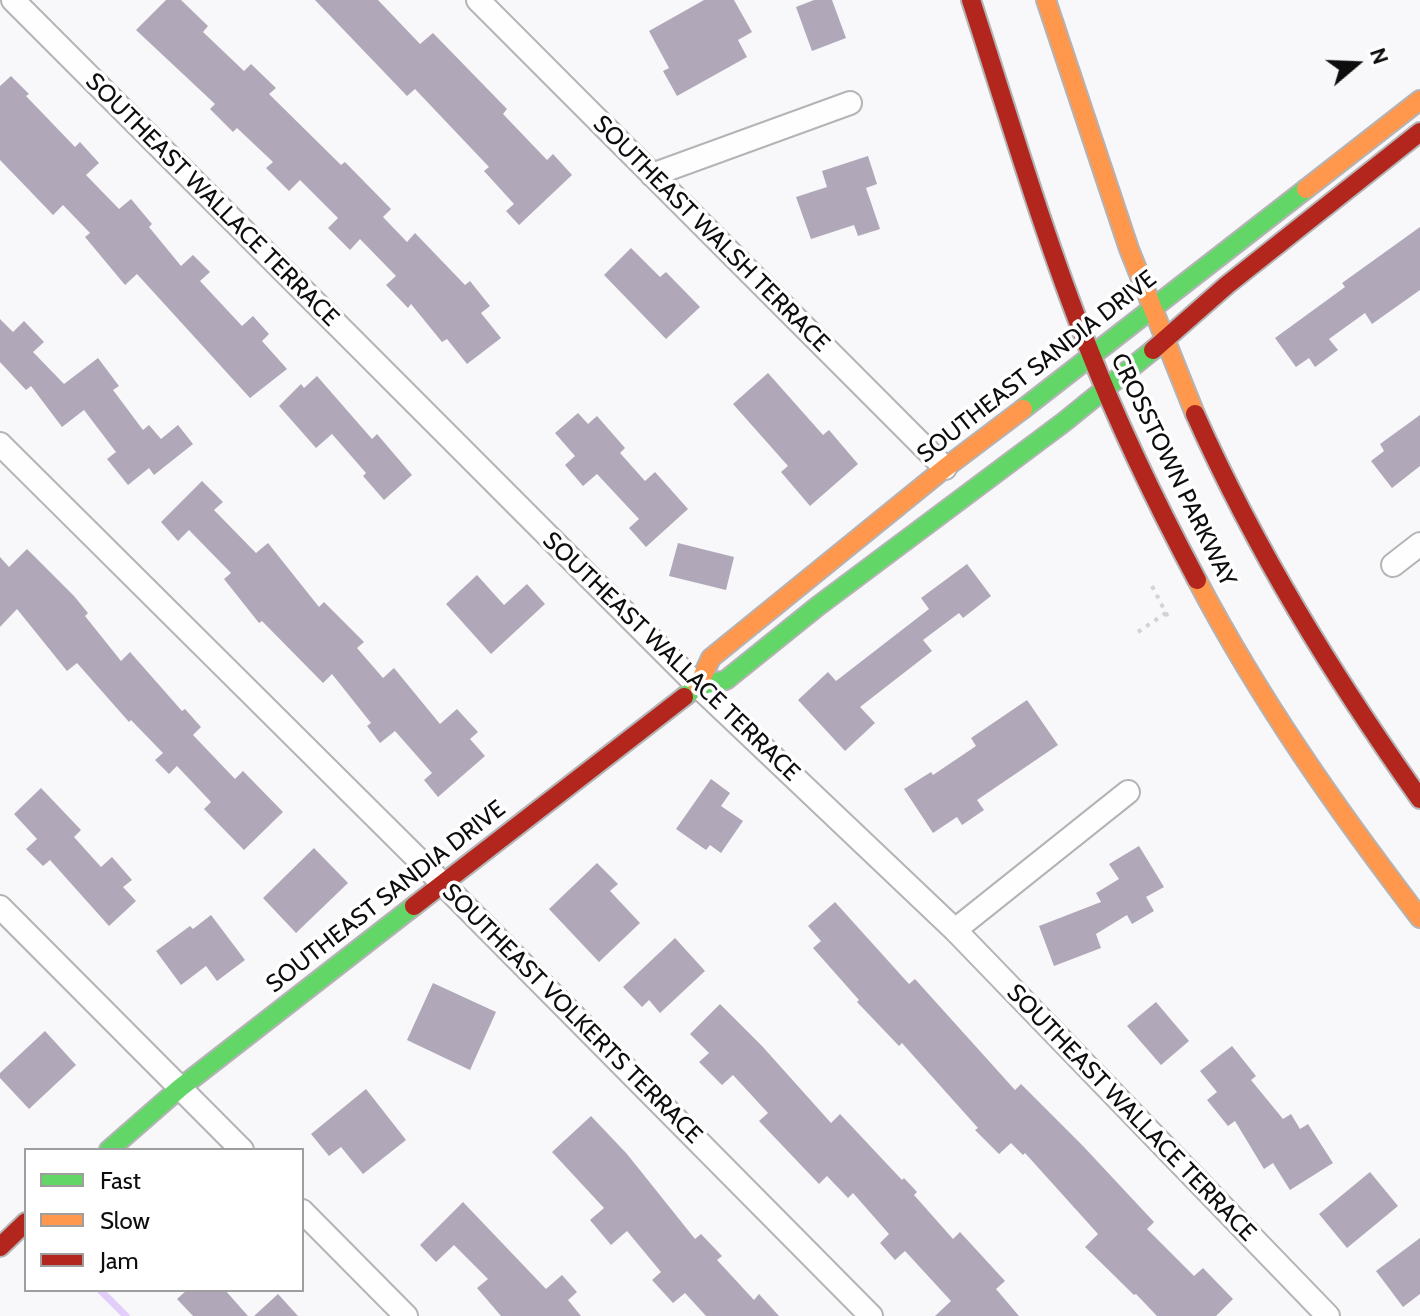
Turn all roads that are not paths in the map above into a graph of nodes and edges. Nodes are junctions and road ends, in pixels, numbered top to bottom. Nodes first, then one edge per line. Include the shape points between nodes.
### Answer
1 (13, 0) edge
2 (478, 0) edge
3 (971, 0) edge
4 (1046, 0) edge
5 (1420, 100) edge
6 (850, 103) dead end
7 (1420, 132) edge
8 (652, 175) junction
9 (1152, 308) junction
10 (1164, 341) junction
11 (1091, 356) junction
12 (1105, 389) junction
13 (0, 444) edge
14 (945, 468) junction
15 (1420, 544) edge
16 (1393, 565) dead end
17 (698, 686) junction
18 (1128, 792) dead end
19 (1420, 799) edge
20 (442, 883) junction
21 (0, 907) edge
22 (1420, 918) edge
23 (955, 930) junction
24 (180, 1088) junction
25 (111, 1148) edge
26 (240, 1148) edge
27 (304, 1213) edge
28 (24, 1224) edge
29 (0, 1247) edge
30 (406, 1316) edge
31 (871, 1316) edge
32 (1328, 1316) edge

1 - 17 street, SOUTHEAST WALLACE TERRACE
2 - 8 street, SOUTHEAST WALSH TERRACE
3 - 11 street, CROSSTOWN PARKWAY
4 - 9 street, CROSSTOWN PARKWAY
5 - 9 street, SOUTHEAST SANDIA DRIVE
6 - 8 street
7 - 10 street, SOUTHEAST SANDIA DRIVE
8 - 14 street, SOUTHEAST WALSH TERRACE
9 - 10 street, CROSSTOWN PARKWAY
9 - 11 street, SOUTHEAST SANDIA DRIVE
10 - 12 street, SOUTHEAST SANDIA DRIVE
10 - 19 street, CROSSTOWN PARKWAY via 1255,538 1321,652
11 - 12 street, CROSSTOWN PARKWAY
11 - 14 street, SOUTHEAST SANDIA DRIVE
12 - 17 street, SOUTHEAST SANDIA DRIVE via 726,680
12 - 22 street, CROSSTOWN PARKWAY via 1200,586 1273,712
13 - 20 street, SOUTHEAST VOLKERTS TERRACE
14 - 17 street, SOUTHEAST SANDIA DRIVE via 711,658
15 - 16 street
17 - 20 street, SOUTHEAST SANDIA DRIVE
17 - 23 street, SOUTHEAST WALLACE TERRACE
18 - 23 street
20 - 24 street, SOUTHEAST SANDIA DRIVE
20 - 31 street, SOUTHEAST VOLKERTS TERRACE
21 - 24 street
23 - 32 street, SOUTHEAST WALLACE TERRACE
24 - 25 street, SOUTHEAST SANDIA DRIVE
24 - 26 street
27 - 30 street
28 - 29 street

